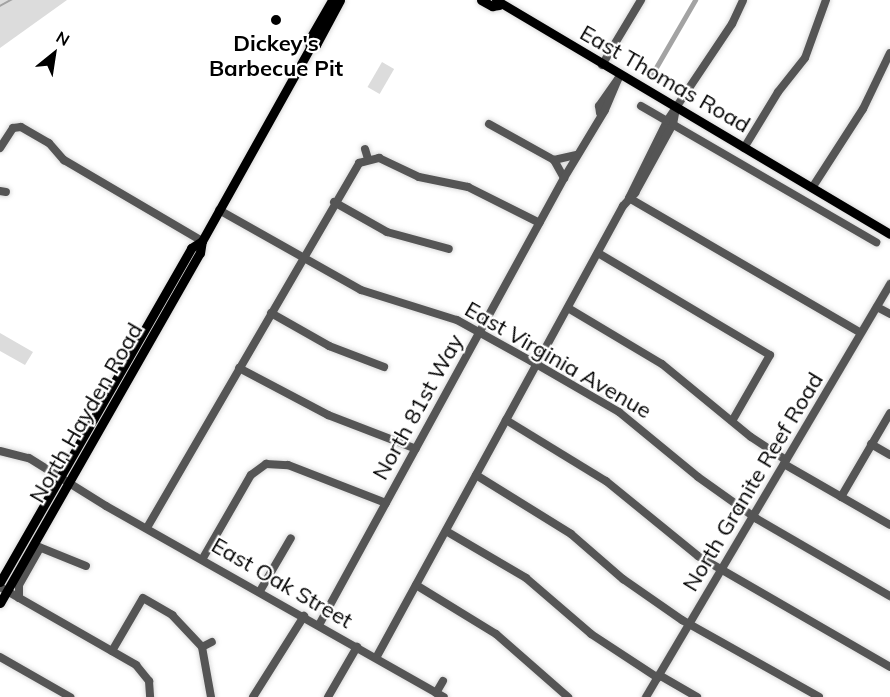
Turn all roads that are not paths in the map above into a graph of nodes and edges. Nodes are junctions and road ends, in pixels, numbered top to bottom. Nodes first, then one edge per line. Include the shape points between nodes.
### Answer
1 (332, 0) edge
2 (340, 0) edge
3 (482, 0) edge
4 (641, 0) edge
5 (743, 0) edge
6 (826, 0) edge
7 (497, 2) edge
8 (321, 18) junction
9 (318, 42) junction
10 (310, 48) junction
11 (799, 48) dead end
12 (808, 53) junction
13 (890, 53) edge
14 (602, 65) junction
15 (620, 75) junction
16 (641, 105) dead end
17 (676, 109) junction
18 (670, 123) junction
19 (489, 124) dead end
20 (0, 148) edge
21 (365, 149) dead end
22 (747, 150) junction
23 (576, 155) junction
24 (368, 159) junction
25 (554, 160) junction
26 (742, 165) junction
27 (564, 178) junction
28 (812, 188) junction
29 (629, 198) junction
30 (334, 202) junction
31 (843, 207) junction
32 (219, 210) junction
33 (836, 219) junction
34 (540, 223) junction
35 (890, 234) edge
36 (202, 241) junction
37 (876, 242) dead end
38 (449, 249) dead end
39 (598, 253) junction
40 (302, 258) junction
41 (890, 284) edge
42 (877, 307) junction
43 (568, 308) junction
44 (271, 313) junction
45 (890, 314) edge
46 (480, 332) junction
47 (861, 333) junction
48 (537, 364) junction
49 (124, 365) junction
50 (384, 367) dead end
51 (239, 368) junction
52 (134, 371) junction
53 (890, 413) edge
54 (506, 420) junction
55 (732, 421) junction
56 (871, 444) junction
57 (416, 449) junction
58 (0, 451) edge
59 (890, 455) edge
60 (785, 462) junction
61 (476, 475) junction
62 (60, 476) junction
63 (70, 482) junction
64 (841, 496) junction
65 (386, 502) junction
66 (753, 516) junction
67 (890, 525) edge
68 (148, 526) junction
69 (446, 531) junction
70 (291, 538) dead end
71 (37, 546) junction
72 (203, 558) junction
73 (86, 566) dead end
74 (721, 570) junction
75 (0, 582) edge
76 (416, 585) junction
77 (3, 589) edge
78 (260, 591) junction
79 (890, 596) edge
80 (19, 598) junction
81 (0, 603) edge
82 (304, 616) junction
83 (690, 623) junction
84 (319, 625) junction
85 (212, 642) dead end
86 (202, 647) junction
87 (357, 647) junction
88 (112, 651) junction
89 (0, 657) edge
90 (376, 658) junction
91 (890, 667) edge
92 (658, 677) junction
93 (443, 681) dead end
94 (440, 695) edge
95 (568, 696) edge
96 (70, 697) edge
97 (150, 697) edge
98 (211, 697) edge
99 (253, 697) edge
100 (328, 697) edge
101 (646, 697) edge
102 (697, 697) edge
103 (819, 697) edge

1 - 8 main road, North Hayden Road
2 - 9 main road, North Hayden Road
3 - 7 main road, East Thomas Road via 492,6
4 - 14 street
5 - 17 street
6 - 12 street
7 - 14 main road, East Thomas Road
8 - 9 main road via 324,22
8 - 10 main road, North Hayden Road via 309,40
9 - 10 main road, North Hayden Road
10 - 32 main road, North Hayden Road
11 - 12 street
12 - 22 street via 778,92
13 - 28 street via 862,109
14 - 15 main road, East Thomas Road
15 - 17 main road, East Thomas Road
15 - 23 street, North 81st Way via 599,106 600,113
16 - 18 street, East Thomas Road
17 - 18 street
17 - 22 main road, East Thomas Road
18 - 26 street, East Thomas Road
18 - 29 street
19 - 25 street
20 - 36 street via 14,128 21,127 49,143 64,160
21 - 24 street
22 - 26 street, East Thomas Road
22 - 28 main road, East Thomas Road
23 - 25 street
23 - 27 street, North 81st Way
24 - 30 street via 355,167
24 - 34 street via 385,160 419,177 481,191
25 - 27 street
26 - 33 street, East Thomas Road
27 - 34 street, North 81st Way
28 - 31 main road, East Thomas Road
29 - 39 street
29 - 47 street
30 - 38 street via 387,232
30 - 40 street
31 - 33 street
31 - 35 main road, East Thomas Road
32 - 36 main road, North Hayden Road
32 - 40 street, East Virginia Avenue
33 - 37 street, East Thomas Road
34 - 46 street, North 81st Way
36 - 49 main road, North Hayden Road via 191,248
36 - 52 main road, North Hayden Road via 200,252
39 - 43 street
39 - 55 street via 770,355
40 - 44 street
40 - 46 street, East Virginia Avenue via 361,290 442,314
41 - 42 street, North Granite Reef Road
42 - 45 street
42 - 47 street, North Granite Reef Road
43 - 48 street
43 - 55 street via 662,364
44 - 50 street via 329,346
44 - 51 street
46 - 48 street, East Virginia Avenue
46 - 57 street, North 81st Way
47 - 60 street, North Granite Reef Road
48 - 54 street
48 - 66 street, East Virginia Avenue via 641,428 698,477
49 - 52 main road
49 - 62 main road, North Hayden Road
51 - 57 street via 328,415
51 - 68 street
52 - 63 main road, North Hayden Road
53 - 56 street
54 - 61 street
54 - 74 street via 606,481 673,538
55 - 60 street
56 - 59 street
56 - 64 street
57 - 65 street, North 81st Way
58 - 62 street, East Oak Street via 22,455
60 - 64 street
60 - 66 street, North Granite Reef Road
61 - 69 street
61 - 83 street via 571,534 623,579
62 - 63 street, East Oak Street
62 - 75 main road, North Hayden Road
63 - 68 street, East Oak Street
63 - 71 main road, North Hayden Road
64 - 67 street
65 - 72 street via 265,460 251,475
65 - 84 street, North 81st Way
66 - 74 street, North Granite Reef Road
66 - 79 street, East Virginia Avenue
68 - 72 street, East Oak Street
69 - 76 street
69 - 92 street via 526,578 591,634
70 - 78 street
71 - 73 street
71 - 77 main road, North Hayden Road
71 - 80 street, North Hayden Road via 19,585
72 - 78 street, East Oak Street
74 - 83 street, North Granite Reef Road
74 - 91 street
76 - 90 street
76 - 95 street via 484,625
77 - 80 street
77 - 81 main road, North Hayden Road
78 - 82 street, East Oak Street
80 - 88 street
82 - 84 street, East Oak Street
82 - 99 street
83 - 92 street, North Granite Reef Road
83 - 103 street
84 - 87 street, East Oak Street
85 - 86 street
86 - 88 street via 172,615 143,598
86 - 98 street
87 - 90 street, East Oak Street
87 - 100 street
88 - 97 street via 143,670 149,681
89 - 96 street
90 - 94 street, East Oak Street
92 - 101 street, North Granite Reef Road
92 - 102 street
93 - 94 street, East Oak Street

